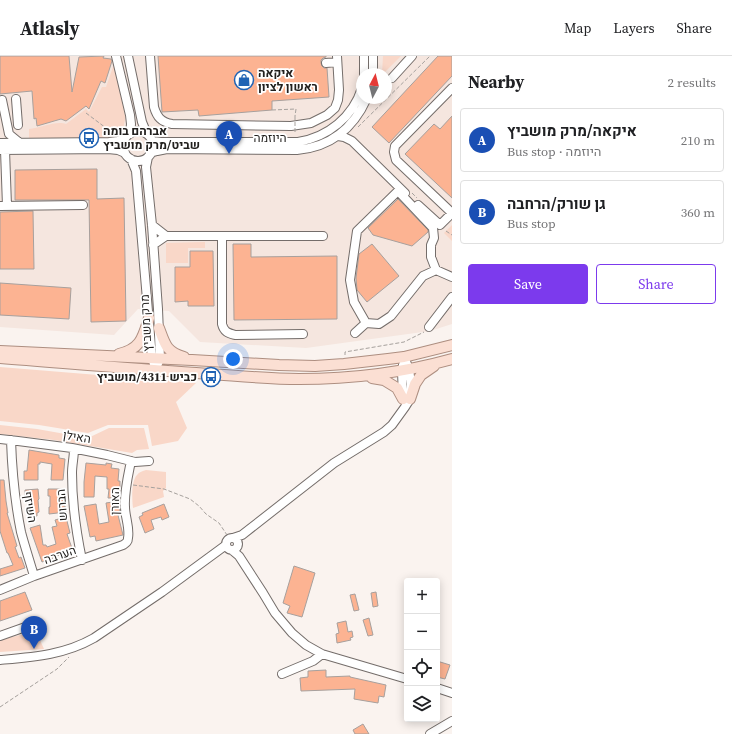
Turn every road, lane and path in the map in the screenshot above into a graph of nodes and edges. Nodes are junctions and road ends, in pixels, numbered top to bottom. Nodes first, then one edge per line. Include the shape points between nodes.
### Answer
1 (116, 56) edge
2 (128, 56) edge
3 (150, 56) edge
4 (364, 56) edge
5 (373, 56) edge
6 (412, 56) edge
7 (430, 56) edge
8 (337, 59) edge
9 (420, 59) dead end
10 (424, 62) junction
11 (326, 63) dead end
12 (364, 68) edge
13 (373, 68) edge
14 (392, 78) dead end
15 (452, 88) edge
16 (1, 102) edge
17 (356, 102) edge
18 (364, 104) edge
19 (272, 110) dead end
20 (86, 113) dead end
21 (18, 125) dead end
22 (351, 129) junction
23 (295, 132) dead end
24 (147, 134) junction
25 (128, 136) junction
26 (338, 136) junction
27 (152, 141) junction
28 (116, 142) junction
29 (20, 143) junction
30 (2, 148) edge
31 (359, 148) junction
32 (149, 155) junction
33 (128, 156) junction
34 (83, 205) dead end
35 (4, 206) edge
36 (452, 213) edge
37 (152, 225) junction
38 (166, 236) junction
39 (222, 236) junction
40 (323, 236) dead end
41 (153, 245) junction
42 (436, 270) junction
43 (452, 277) edge
44 (452, 297) edge
45 (149, 318) junction
46 (366, 323) junction
47 (429, 327) joint
48 (159, 328) junction
49 (355, 333) dead end
50 (304, 334) dead end
51 (452, 345) edge
52 (0, 351) edge
53 (108, 356) junction
54 (404, 357) junction
55 (0, 358) edge
56 (156, 358) junction
57 (452, 359) edge
58 (192, 360) junction
59 (437, 363) junction
60 (344, 364) junction
61 (155, 370) junction
62 (406, 370) junction
63 (362, 376) junction
64 (406, 399) junction
65 (0, 439) edge
66 (11, 440) junction
67 (74, 448) junction
68 (131, 461) junction
69 (149, 461) dead end
70 (127, 484) junction
71 (127, 542) joint
72 (233, 545) junction
73 (82, 560) junction
74 (34, 576) junction
75 (0, 590) edge
76 (31, 625) dead end
77 (0, 636) edge
78 (72, 654) dead end
79 (322, 654) junction
80 (0, 660) edge
81 (282, 674) dead end
82 (404, 678) edge
83 (440, 689) edge
84 (452, 693) edge
85 (0, 707) edge
86 (452, 721) edge
87 (430, 734) edge

1 - 25 street, מרק משביץ via 130,115
2 - 24 street via 142,122
3 - 8 street via 154,107 165,122 291,126 312,123 327,116 335,108 339,90
4 - 12 street
5 - 13 street
6 - 14 street
7 - 10 path
8 - 11 street
9 - 10 path
10 - 22 path
15 - 36 street via 395,146 394,152 396,160
16 - 21 street via 18,99
16 - 29 street via 9,134
17 - 27 street, היוזמה via 339,124 307,141
18 - 22 street, היוזמה
19 - 23 path, bridge via 296,109
20 - 28 path via 113,133
22 - 26 street, היוזמה
22 - 31 street
24 - 25 street via 137,131
24 - 27 street
25 - 28 street
25 - 33 street, מרק משביץ via 123,143
26 - 31 street via 352,141
26 - 32 street, היוזמה via 319,146 297,150 167,150
27 - 32 street, מרק משביץ via 153,148
28 - 29 street
29 - 30 street
30 - 33 street via 108,149 118,150
30 - 35 street
31 - 36 street via 385,167 440,226
32 - 33 street via 137,161
32 - 37 street, מרק משביץ via 146,167
33 - 45 street, מרק משביץ via 136,171
34 - 35 street
37 - 38 street
37 - 41 street, מרק משביץ
38 - 39 street
38 - 41 street
39 - 40 street
39 - 50 street via 224,331 236,335
41 - 48 street, מרק משביץ
42 - 43 street
42 - 46 street via 423,276 391,316 379,324
42 - 46 street via 431,257 433,228 398,191 357,231 350,280 354,302
44 - 47 street
45 - 53 main road via 137,345 130,351
45 - 56 street, מרק משביץ
46 - 49 street
47 - 60 path via 431,328 404,342 345,352
48 - 56 street, מרק משביץ
48 - 58 main road via 171,352
51 - 54 main road
52 - 53 main road
53 - 56 main road
54 - 60 main road
54 - 62 street
55 - 61 main road
56 - 58 main road
56 - 61 street, מרק משביץ
57 - 59 main road
58 - 60 main road via 298,366
59 - 62 main road
59 - 64 main road via 422,375
61 - 63 main road via 290,379
62 - 63 main road
62 - 64 street via 411,384
63 - 64 main road via 384,380 397,388
64 - 72 street via 405,407 384,432 334,463
65 - 66 street, האילן
66 - 67 street, האילן
66 - 74 street, השיזף via 18,518
67 - 68 street, האילן
67 - 73 street, הברוש via 73,494
68 - 69 street, האילן
68 - 70 street, האורן
70 - 71 street, האורן
70 - 72 path via 164,489 190,499 219,523
71 - 73 street, הערבה
72 - 79 street via 275,613 292,633
72 - 80 street via 82,645 52,654
73 - 74 street, הערבה
74 - 75 street, הערבה
76 - 77 street
78 - 85 path
79 - 81 street via 313,661
79 - 82 street
83 - 84 street
86 - 87 street

